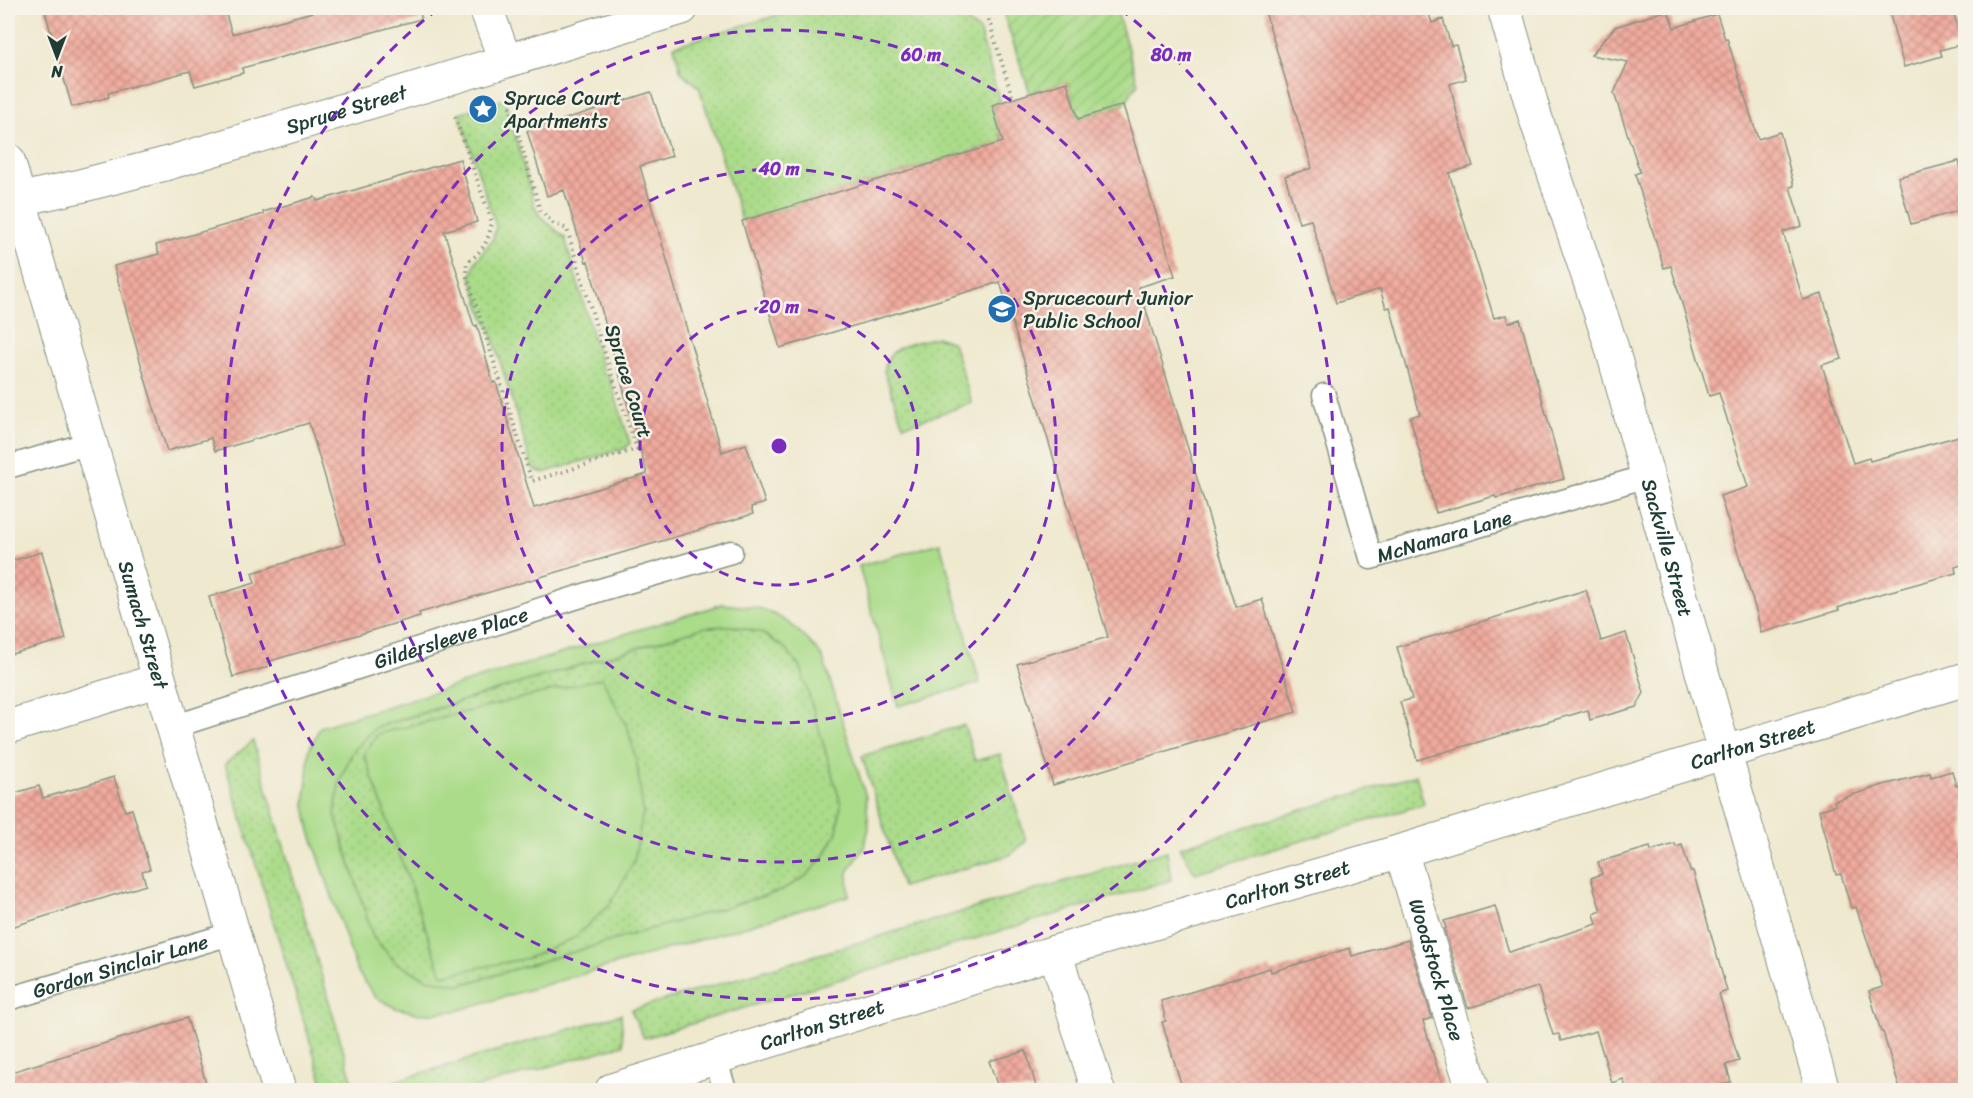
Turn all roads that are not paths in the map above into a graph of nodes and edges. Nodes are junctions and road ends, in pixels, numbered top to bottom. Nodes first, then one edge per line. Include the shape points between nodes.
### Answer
1 (486, 8) edge
2 (682, 8) edge
3 (1504, 8) edge
4 (505, 60) junction
5 (8, 160) edge
6 (13, 200) edge
7 (1324, 395) dead end
8 (90, 443) junction
9 (8, 467) edge
10 (1647, 476) junction
11 (731, 552) dead end
12 (1965, 679) edge
13 (159, 680) junction
14 (8, 727) edge
15 (173, 727) junction
16 (1724, 751) junction
17 (1401, 850) junction
18 (234, 933) junction
19 (1055, 952) junction
20 (8, 999) edge
21 (716, 1058) junction
22 (279, 1090) edge
23 (612, 1090) edge
24 (725, 1090) edge
25 (1098, 1090) edge
26 (1473, 1090) edge
27 (1823, 1090) edge

1 - 4 street
2 - 4 street, Spruce Street
3 - 10 street, Sackville Street via 1535,116 1611,345
4 - 6 street, Spruce Street via 165,164
5 - 6 street, Sumach Street
6 - 8 street, Sumach Street
7 - 10 lane, McNamara Lane via 1371,558
8 - 9 lane
8 - 13 street, Sumach Street
10 - 16 street, Sackville Street
11 - 15 lane, Gildersleeve Place
12 - 16 street, Carlton Street
13 - 14 street
13 - 15 street, Sumach Street
15 - 18 street, Sumach Street
16 - 17 street, Carlton Street
16 - 27 street, Sackville Street
17 - 19 street, Carlton Street
17 - 26 street, Woodstock Place
18 - 20 lane, Gordon Sinclair Lane
18 - 22 street, Sumach Street
19 - 21 street, Carlton Street
19 - 25 street
21 - 23 street, Carlton Street
21 - 24 lane

